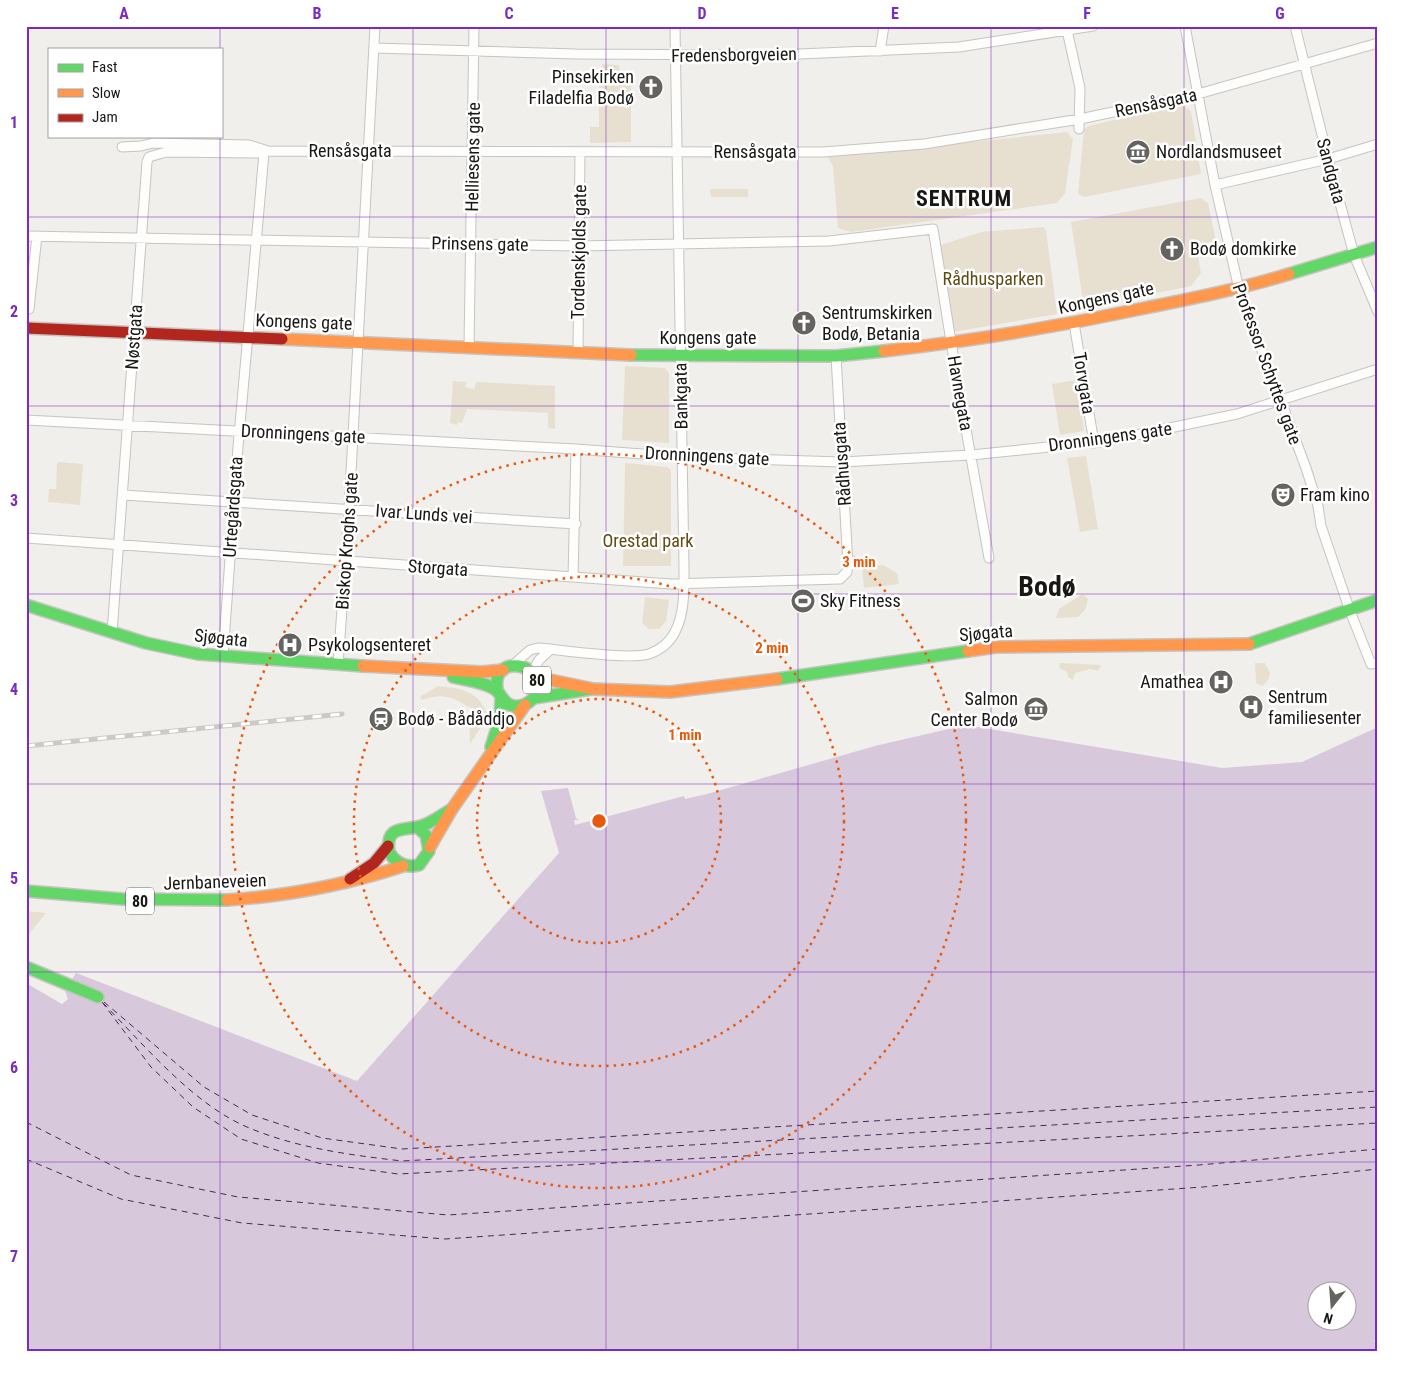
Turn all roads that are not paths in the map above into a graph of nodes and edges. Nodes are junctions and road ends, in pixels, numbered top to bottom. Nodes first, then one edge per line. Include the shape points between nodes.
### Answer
1 (375, 26) edge
2 (474, 26) edge
3 (675, 26) edge
4 (884, 26) edge
5 (1093, 26) edge
6 (1185, 26) edge
7 (1295, 26) edge
8 (1067, 29) edge
9 (1378, 43) edge
10 (374, 48) junction
11 (880, 51) junction
12 (474, 52) junction
13 (675, 55) junction
14 (1305, 64) junction
15 (1198, 94) junction
16 (1080, 119) junction
17 (1079, 129) dead end
18 (1378, 144) edge
19 (122, 147) dead end
20 (368, 151) junction
21 (266, 152) junction
22 (473, 152) junction
23 (580, 152) junction
24 (678, 153) junction
25 (1328, 160) junction
26 (1215, 185) junction
27 (933, 229) joint
28 (26, 236) edge
29 (37, 236) junction
30 (141, 237) junction
31 (256, 240) junction
32 (363, 242) junction
33 (472, 244) junction
34 (680, 244) junction
35 (579, 246) junction
36 (1378, 247) edge
37 (1354, 255) junction
38 (1239, 289) junction
39 (29, 309) dead end
40 (1378, 312) edge
41 (1074, 323) junction
42 (27, 331) edge
43 (134, 333) junction
44 (248, 337) junction
45 (358, 342) junction
46 (952, 344) junction
47 (469, 347) junction
48 (578, 352) junction
49 (681, 356) junction
50 (836, 356) junction
51 (1378, 369) edge
52 (1280, 401) junction
53 (26, 420) edge
54 (129, 424) junction
55 (239, 431) junction
56 (352, 437) junction
57 (1094, 443) junction
58 (576, 449) junction
59 (971, 454) junction
60 (682, 457) junction
61 (842, 462) junction
62 (123, 495) junction
63 (234, 502) junction
64 (349, 510) junction
65 (576, 524) junction
66 (26, 538) edge
67 (120, 545) junction
68 (230, 553) junction
69 (989, 558) dead end
70 (346, 561) junction
71 (847, 572) joint
72 (573, 577) junction
73 (684, 584) junction
74 (1378, 600) edge
75 (26, 605) edge
76 (1350, 611) junction
77 (112, 633) junction
78 (551, 649) junction
79 (223, 656) junction
80 (1375, 663) edge
81 (338, 666) junction
82 (508, 668) junction
83 (418, 670) junction
84 (535, 674) junction
85 (593, 688) junction
86 (499, 695) junction
87 (530, 701) junction
88 (488, 756) junction
89 (452, 809) junction
90 (417, 828) junction
91 (388, 846) junction
92 (430, 847) junction
93 (403, 866) junction
94 (344, 884) junction
95 (26, 892) edge
96 (26, 967) edge
97 (98, 996) dead end

1 - 10 street, Biskop Kroghs gate
2 - 12 street, Helliesens gate
3 - 13 street, Bankgata
4 - 11 street
5 - 8 street, Fredensborgveien
6 - 15 street, Professor Schyttes gate
7 - 14 street, Sandgata
8 - 11 street, Fredensborgveien via 959,47
8 - 16 street via 1077,68
9 - 14 street, Rensåsgata
10 - 12 street, Fredensborgveien
10 - 20 street, Biskop Kroghs gate
11 - 13 street, Fredensborgveien
12 - 13 street, Fredensborgveien
12 - 22 street, Helliesens gate
13 - 24 street, Bankgata
14 - 15 street, Rensåsgata
14 - 25 street, Sandgata
15 - 16 street, Rensåsgata
15 - 26 street, Professor Schyttes gate
16 - 17 street
16 - 24 street, Rensåsgata via 926,143 847,151
18 - 25 street
19 - 21 street, Rensåsgata via 153,143 245,145
20 - 21 street, Rensåsgata
20 - 22 street, Rensåsgata
20 - 32 street, Biskop Kroghs gate
21 - 30 street, Nøstgata via 166,152 149,157
21 - 31 street, Urtegårdsgata
22 - 23 street, Rensåsgata
22 - 33 street, Helliesens gate
23 - 24 street, Rensåsgata
23 - 35 street, Tordenskjolds gate
24 - 34 street, Bankgata
25 - 26 street
25 - 37 street, Sandgata
26 - 38 street, Professor Schyttes gate
27 - 34 street, Prinsens gate via 829,241
27 - 46 street, Havnegata
28 - 29 street, Prinsens gate
29 - 30 street, Prinsens gate
29 - 39 street
30 - 31 street, Prinsens gate
30 - 43 street, Nøstgata
31 - 32 street, Prinsens gate
31 - 44 street, Urtegårdsgata
32 - 33 street, Prinsens gate
32 - 45 street, Biskop Kroghs gate
33 - 35 street, Prinsens gate
33 - 47 street, Helliesens gate
34 - 35 street, Prinsens gate
34 - 49 street, Bankgata
35 - 48 street, Tordenskjolds gate
36 - 37 main road, Kongens gate
37 - 38 main road, Kongens gate
37 - 40 street, Sandgata
38 - 41 main road, Kongens gate
38 - 52 street, Professor Schyttes gate
41 - 46 main road, Kongens gate
41 - 57 street, Torvgata
42 - 43 main road, Kongens gate
43 - 44 main road, Kongens gate
43 - 54 street, Nøstgata
44 - 45 main road, Kongens gate
44 - 55 street, Urtegårdsgata
45 - 47 main road, Kongens gate
45 - 56 street, Biskop Kroghs gate
46 - 50 main road, Kongens gate
46 - 59 street, Havnegata
47 - 48 main road, Kongens gate
48 - 49 main road, Kongens gate
49 - 50 main road, Kongens gate
49 - 60 street, Bankgata
50 - 61 street, Rådhusgata
51 - 52 street, Dronningens gate
52 - 57 street, Dronningens gate via 1196,424
52 - 76 street, Professor Schyttes gate via 1315,496 1321,526
53 - 54 street, Dronningens gate
54 - 55 street, Dronningens gate
54 - 62 street, Nøstgata
55 - 56 street, Dronningens gate
55 - 63 street, Urtegårdsgata
56 - 58 street, Dronningens gate
56 - 64 street, Biskop Kroghs gate
57 - 59 street, Dronningens gate
58 - 60 street, Dronningens gate
58 - 65 street
59 - 61 street, Dronningens gate
59 - 69 street, Havnegata
60 - 61 street, Dronningens gate
60 - 73 street, Bankgata
61 - 71 street, Rådhusgata
62 - 63 street, Ivar Lunds vei
62 - 67 street, Nøstgata
63 - 64 street, Ivar Lunds vei
63 - 68 street, Urtegårdsgata
64 - 65 street, Ivar Lunds vei
64 - 70 street, Biskop Kroghs gate
65 - 72 street
66 - 67 street, Storgata
67 - 68 street, Storgata
67 - 77 street, Nøstgata
68 - 70 street, Storgata
68 - 79 street, Urtegårdsgata
70 - 72 street, Storgata
70 - 81 street, Biskop Kroghs gate
71 - 73 street, Storgata via 844,577 833,580
72 - 73 street, Storgata
73 - 78 street, Bankgata via 679,623 665,646 657,650 630,655
74 - 76 main road, Sjøgata
75 - 77 main road, Sjøgata / 80
76 - 80 street, Professor Schyttes gate
76 - 85 main road, Sjøgata via 1245,645 996,647 680,691
77 - 79 main road, Sjøgata / 80 via 169,649
78 - 82 street, Bankgata via 530,650
78 - 84 street via 539,660
79 - 81 main road, Sjøgata / 80
81 - 83 main road, Sjøgata / 80
82 - 83 main road, Sjøgata / 80 via 482,672
82 - 84 main road, Sjøgata / 80 via 524,666
82 - 86 main road, 80 via 498,678
83 - 86 main road, Sjøgata / 80 via 461,679
84 - 85 main road, Sjøgata
84 - 87 main road, 80 via 538,690
85 - 87 main road, Sjøgata
86 - 87 main road, Sjøgata / 80 via 512,706
86 - 88 main road, Jernbaneveien / 80 via 500,719
87 - 88 main road, Jernbaneveien / 80
88 - 89 main road, Jernbaneveien / 80
89 - 90 main road, Jernbaneveien / 80
89 - 92 main road, Jernbaneveien / 80
90 - 91 main road, Jernbaneveien / 80 via 398,829 390,837
90 - 92 main road via 425,833
91 - 93 main road via 392,859
91 - 94 main road, Jernbaneveien / 80 via 374,863
92 - 93 main road, Jernbaneveien / 80 via 422,863
93 - 94 main road, Jernbaneveien / 80
94 - 95 main road, Jernbaneveien / 80 via 292,895 205,902 119,900
96 - 97 main road

